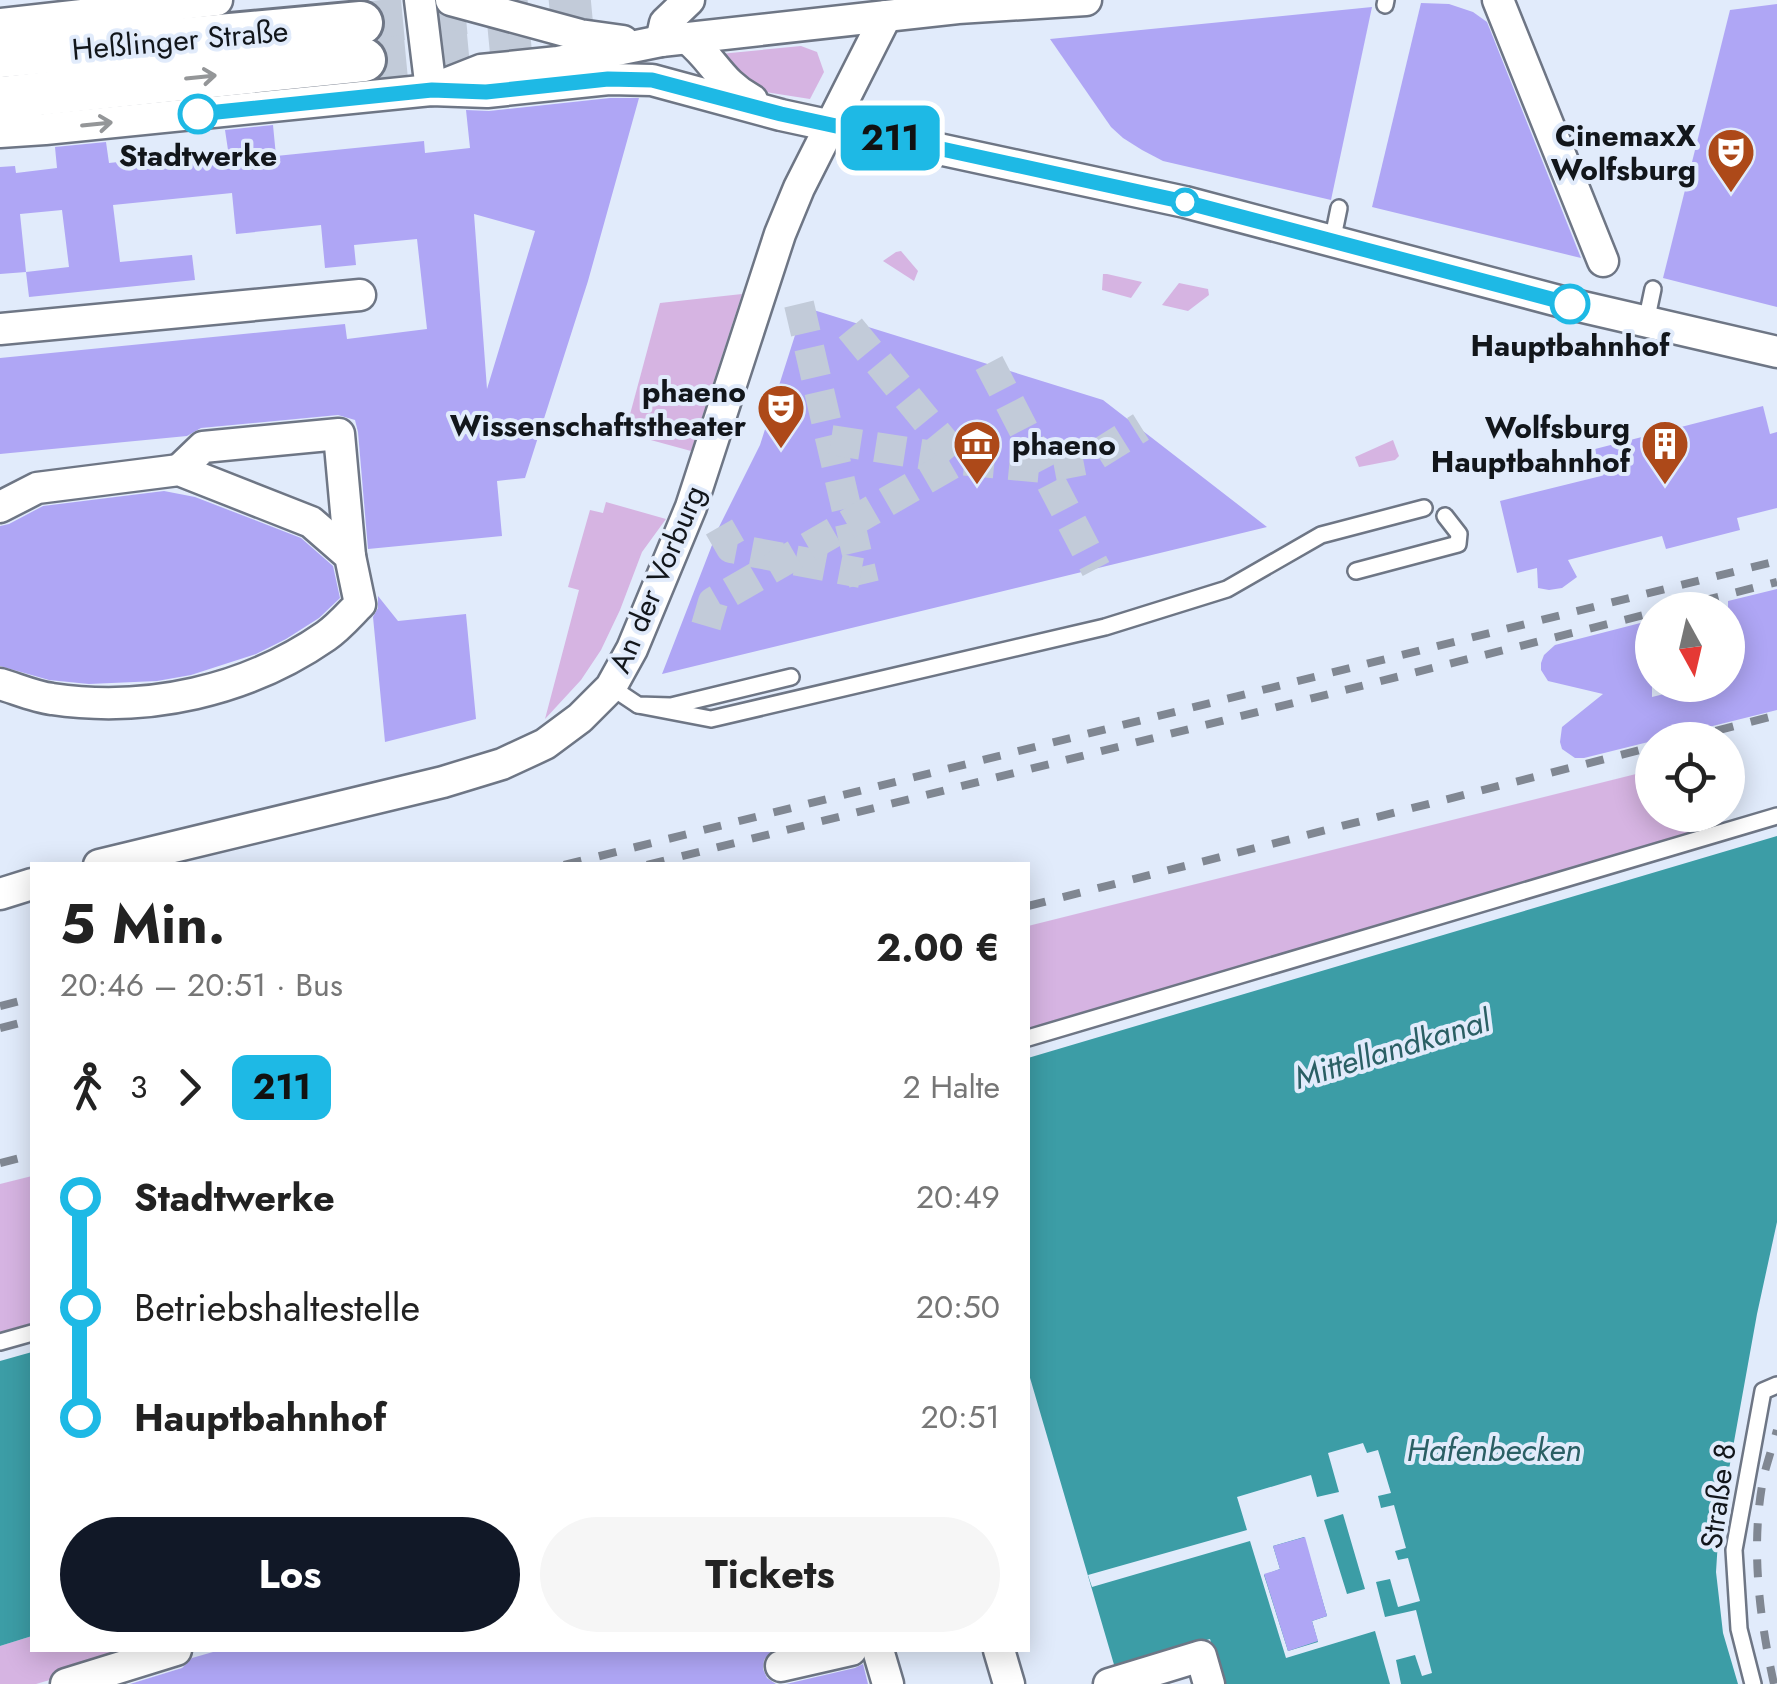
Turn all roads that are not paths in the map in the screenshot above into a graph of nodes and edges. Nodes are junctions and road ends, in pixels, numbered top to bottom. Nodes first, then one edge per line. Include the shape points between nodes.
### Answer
1 (217, 0) edge
2 (420, 0) edge
3 (451, 0) edge
4 (689, 0) edge
5 (1086, 0) edge
6 (1498, 0) edge
7 (888, 8) edge
8 (0, 24) edge
9 (674, 40) junction
10 (0, 56) edge
11 (432, 90) junction
12 (0, 98) edge
13 (831, 125) junction
14 (0, 132) edge
15 (1339, 208) dead end
16 (1332, 242) junction
17 (1603, 261) dead end
18 (1652, 289) dead end
19 (360, 296) dead end
20 (1646, 322) junction
21 (0, 330) edge
22 (1777, 352) edge
23 (179, 470) junction
24 (0, 507) edge
25 (1424, 508) dead end
26 (1445, 516) dead end
27 (350, 556) junction
28 (1356, 572) dead end
29 (792, 677) dead end
30 (0, 684) edge
31 (611, 687) junction
32 (638, 704) junction
33 (1777, 816) edge
34 (111, 862) edge
35 (30, 885) edge
36 (0, 894) edge
37 (1030, 1037) edge
38 (30, 1333) edge
39 (0, 1342) edge
40 (1777, 1385) edge
41 (170, 1652) edge
42 (841, 1652) edge
43 (879, 1652) edge
44 (1000, 1652) edge
45 (781, 1666) dead end
46 (66, 1684) edge
47 (888, 1684) edge
48 (1008, 1684) edge
49 (1109, 1684) edge
50 (1209, 1684) edge
51 (1753, 1684) edge

1 - 8 street, Heßlinger Straße
2 - 11 street
3 - 9 street via 618,42
4 - 9 street via 665,23
5 - 7 street
6 - 17 street
7 - 9 street
7 - 13 street, An der Vorburg
9 - 11 street via 481,70
9 - 13 street via 708,57 750,99
12 -> 10 main road, Heßlinger Straße via 362,42
11 - 13 street via 652,80
14 -> 11 street
13 - 16 street via 1185,202
13 - 31 street, An der Vorburg via 780,234 691,507
15 - 16 lane
16 - 20 street
18 - 20 lane
19 - 21 street
20 - 22 street
23 - 24 street via 37,488
23 - 27 street via 310,522
23 - 27 street via 203,447 339,434
25 - 32 lane via 1321,535 1227,589 1106,627 710,720
26 - 28 lane via 1459,534 1458,544
27 - 30 street via 360,604 328,635 214,697 49,705
29 - 32 lane via 671,706
31 - 32 lane
31 - 34 street, An der Vorburg via 546,744 502,764
33 - 37 lane
35 - 36 street
38 - 39 lane
40 - 51 lane, Straße 8 via 1763,1390 1734,1550 1739,1630
41 - 46 street
42 - 45 street
43 - 47 street
44 - 48 street
49 - 50 street via 1201,1656

